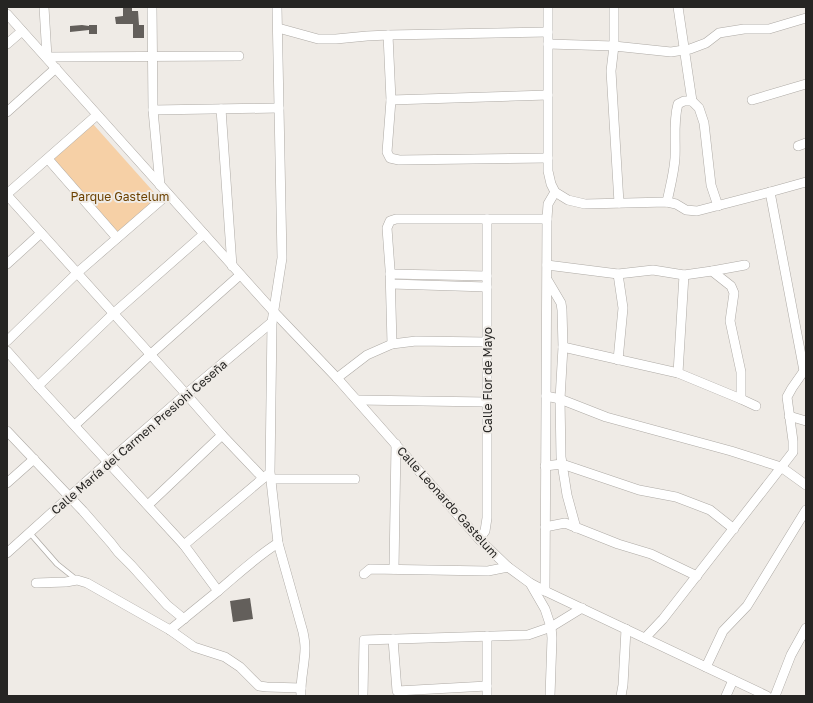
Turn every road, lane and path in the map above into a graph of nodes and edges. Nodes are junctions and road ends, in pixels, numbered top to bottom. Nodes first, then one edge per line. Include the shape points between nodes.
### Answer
1 (44, 7) edge
2 (152, 7) edge
3 (277, 7) edge
4 (548, 7) edge
5 (614, 7) edge
6 (678, 7) edge
7 (7, 14) edge
8 (806, 18) edge
9 (278, 28) junction
10 (22, 31) junction
11 (548, 32) junction
12 (388, 35) junction
13 (7, 44) edge
14 (548, 44) junction
15 (614, 46) junction
16 (685, 50) junction
17 (152, 56) junction
18 (239, 56) dead end
19 (51, 62) junction
20 (806, 84) edge
21 (548, 95) junction
22 (391, 100) junction
23 (752, 100) dead end
24 (692, 101) junction
25 (279, 108) junction
26 (221, 109) junction
27 (153, 110) junction
28 (7, 112) edge
29 (97, 115) junction
30 (548, 158) junction
31 (48, 159) junction
32 (806, 182) edge
33 (160, 185) junction
34 (555, 192) junction
35 (770, 192) junction
36 (168, 194) junction
37 (7, 195) edge
38 (667, 202) junction
39 (619, 203) junction
40 (718, 206) junction
41 (487, 219) junction
42 (547, 219) junction
43 (41, 232) junction
44 (204, 234) junction
45 (117, 238) junction
46 (7, 264) edge
47 (547, 265) junction
48 (745, 265) dead end
49 (232, 266) junction
50 (712, 271) junction
51 (77, 273) junction
52 (390, 274) junction
53 (618, 274) junction
54 (240, 275) junction
55 (684, 275) junction
56 (487, 276) junction
57 (547, 279) junction
58 (391, 284) junction
59 (487, 287) junction
60 (274, 312) junction
61 (114, 313) junction
62 (272, 322) junction
63 (7, 341) edge
64 (487, 342) junction
65 (392, 344) junction
66 (563, 347) junction
67 (7, 351) edge
68 (151, 354) junction
69 (618, 360) junction
70 (805, 370) edge
71 (678, 373) junction
72 (337, 378) junction
73 (38, 386) junction
74 (186, 394) junction
75 (546, 396) junction
76 (560, 399) junction
77 (741, 399) junction
78 (357, 400) junction
79 (487, 402) junction
80 (756, 406) dead end
81 (789, 416) junction
82 (806, 421) edge
83 (75, 425) junction
84 (7, 431) edge
85 (222, 435) junction
86 (396, 444) junction
87 (34, 459) junction
88 (108, 462) junction
89 (562, 464) junction
90 (545, 466) junction
91 (781, 467) junction
92 (268, 476) junction
93 (355, 479) dead end
94 (7, 483) edge
95 (806, 485) edge
96 (69, 497) junction
97 (148, 505) junction
98 (806, 510) edge
99 (545, 527) junction
100 (576, 528) junction
101 (734, 529) junction
102 (30, 532) junction
103 (479, 539) junction
104 (278, 543) junction
105 (184, 545) junction
106 (7, 553) edge
107 (508, 567) junction
108 (394, 569) junction
109 (364, 574) dead end
110 (697, 576) junction
111 (77, 580) junction
112 (36, 583) dead end
113 (530, 583) junction
114 (218, 591) junction
115 (545, 591) junction
116 (582, 608) junction
117 (184, 619) junction
118 (552, 627) junction
119 (806, 628) edge
120 (626, 629) junction
121 (170, 630) junction
122 (487, 636) junction
123 (645, 638) junction
124 (393, 639) junction
125 (706, 667) junction
126 (733, 680) junction
127 (487, 686) junction
128 (301, 692) edge
129 (363, 696) edge
130 (488, 696) edge
131 (550, 696) edge
132 (621, 696) edge
133 (726, 696) edge
134 (767, 696) edge
135 (775, 696) edge

1 - 19 street
2 - 17 street
3 - 9 street
4 - 11 street
5 - 15 street
6 - 16 street
7 - 10 street, Calle Leonardo Gastelum
8 - 16 street via 769,29 719,32 706,43
9 - 12 street via 318,39
9 - 25 street
10 - 13 street
10 - 19 street, Calle Leonardo Gastelum
11 - 12 street
11 - 14 street
12 - 22 street
14 - 15 street
14 - 21 street
15 - 16 street via 671,52
15 - 39 street via 611,71
16 - 24 street
17 - 18 street
17 - 19 street
17 - 27 street
19 - 28 street
19 - 29 street, Calle Leonardo Gastelum
20 - 23 street
21 - 22 street
21 - 30 street
22 - 30 street via 387,152 390,158
24 - 38 street via 678,104 675,113 674,170
24 - 40 street via 699,108 704,123 711,185
25 - 26 street
25 - 60 street via 282,258
26 - 27 street
26 - 49 street
27 - 33 street
29 - 31 street
29 - 33 street, Calle Leonardo Gastelum
30 - 34 street via 548,171
31 - 37 street
31 - 45 street
32 - 35 street
33 - 36 street, Calle Leonardo Gastelum
34 - 39 street via 568,200 585,204
34 - 42 street via 548,204
35 - 40 street
35 - 70 street
36 - 44 street, Calle Leonardo Gastelum
36 - 45 street
37 - 43 street
38 - 39 street
38 - 40 street via 686,210 697,211
41 - 42 street
41 - 52 street via 390,221 387,228
41 - 56 street, Calle Flor de Mayo
42 - 47 street
43 - 46 street
43 - 51 street
44 - 49 street, Calle Leonardo Gastelum
44 - 61 street
45 - 51 street
47 - 53 street
47 - 57 street
48 - 50 street
49 - 54 street, Calle Leonardo Gastelum
50 - 55 street
50 - 77 street via 731,286 734,293 730,321 741,372
51 - 61 street
51 - 63 street
52 - 56 street
52 - 58 street
53 - 55 street via 653,270
53 - 69 street via 623,308
54 - 60 street, Calle Leonardo Gastelum
54 - 68 street
55 - 71 street
56 - 59 street, Calle Flor de Mayo
57 - 66 street via 561,303
57 - 75 street
58 - 59 street
58 - 65 street
59 - 64 street, Calle Flor de Mayo
60 - 62 street
60 - 72 street, Calle Leonardo Gastelum
61 - 68 street
61 - 73 street
62 - 74 street, Calle María del Carmen Presiohi Ceseña
62 - 92 street
64 - 65 street via 416,341
64 - 79 street, Calle Flor de Mayo
65 - 72 street via 367,355
66 - 69 street
66 - 76 street
67 - 73 street
68 - 74 street
68 - 83 street
69 - 71 street
70 - 81 street via 787,397
71 - 77 street
72 - 78 street, Calle Leonardo Gastelum
73 - 83 street
74 - 85 street
74 - 88 street, Calle María del Carmen Presiohi Ceseña
75 - 76 street
75 - 90 street
76 - 89 street
76 - 91 street via 606,417
77 - 80 street
78 - 79 street
78 - 86 street, Calle Leonardo Gastelum
79 - 103 street, Calle Flor de Mayo via 487,518 485,531
81 - 82 street
81 - 91 street via 793,452
83 - 88 street
84 - 87 street
85 - 92 street
85 - 97 street
86 - 103 street, Calle Leonardo Gastelum
86 - 108 street
87 - 94 street
87 - 96 street
88 - 96 street, Calle María del Carmen Presiohi Ceseña
88 - 97 street
89 - 90 street
89 - 100 street
89 - 101 street via 639,490 676,497 710,510
90 - 99 street
91 - 95 street
91 - 101 street
92 - 93 street
92 - 104 street
92 - 105 street
96 - 102 street, Calle María del Carmen Presiohi Ceseña
96 - 117 street via 118,552
97 - 105 street
98 - 125 street via 747,606 723,631
99 - 100 street via 565,523
99 - 115 street
100 - 110 street via 651,554
101 - 110 street
102 - 106 street, Calle María del Carmen Presiohi Ceseña
102 - 111 lane via 57,564
103 - 107 street, Calle Leonardo Gastelum
104 - 114 street
104 - 128 street via 303,632 305,660
105 - 114 street
107 - 108 street via 488,571
107 - 113 street, Calle Leonardo Gastelum
108 - 109 street via 370,569
110 - 123 street
111 - 112 street
111 - 121 street via 87,583
113 - 115 street, Calle Leonardo Gastelum
113 - 118 street
114 - 117 street
115 - 116 street, Calle Leonardo Gastelum
116 - 118 street
116 - 120 street, Calle Leonardo Gastelum
117 - 121 street
118 - 122 street via 528,635
118 - 131 street
119 - 135 street via 791,655
120 - 123 street, Calle Leonardo Gastelum
120 - 132 street
121 - 128 street via 194,647 225,657 240,667 259,686
122 - 124 street
122 - 127 street
123 - 125 street, Calle Leonardo Gastelum
124 - 127 street via 397,691
124 - 129 street via 364,640
125 - 126 street, Calle Leonardo Gastelum
126 - 133 street
126 - 134 street, Calle Leonardo Gastelum
127 - 130 street

